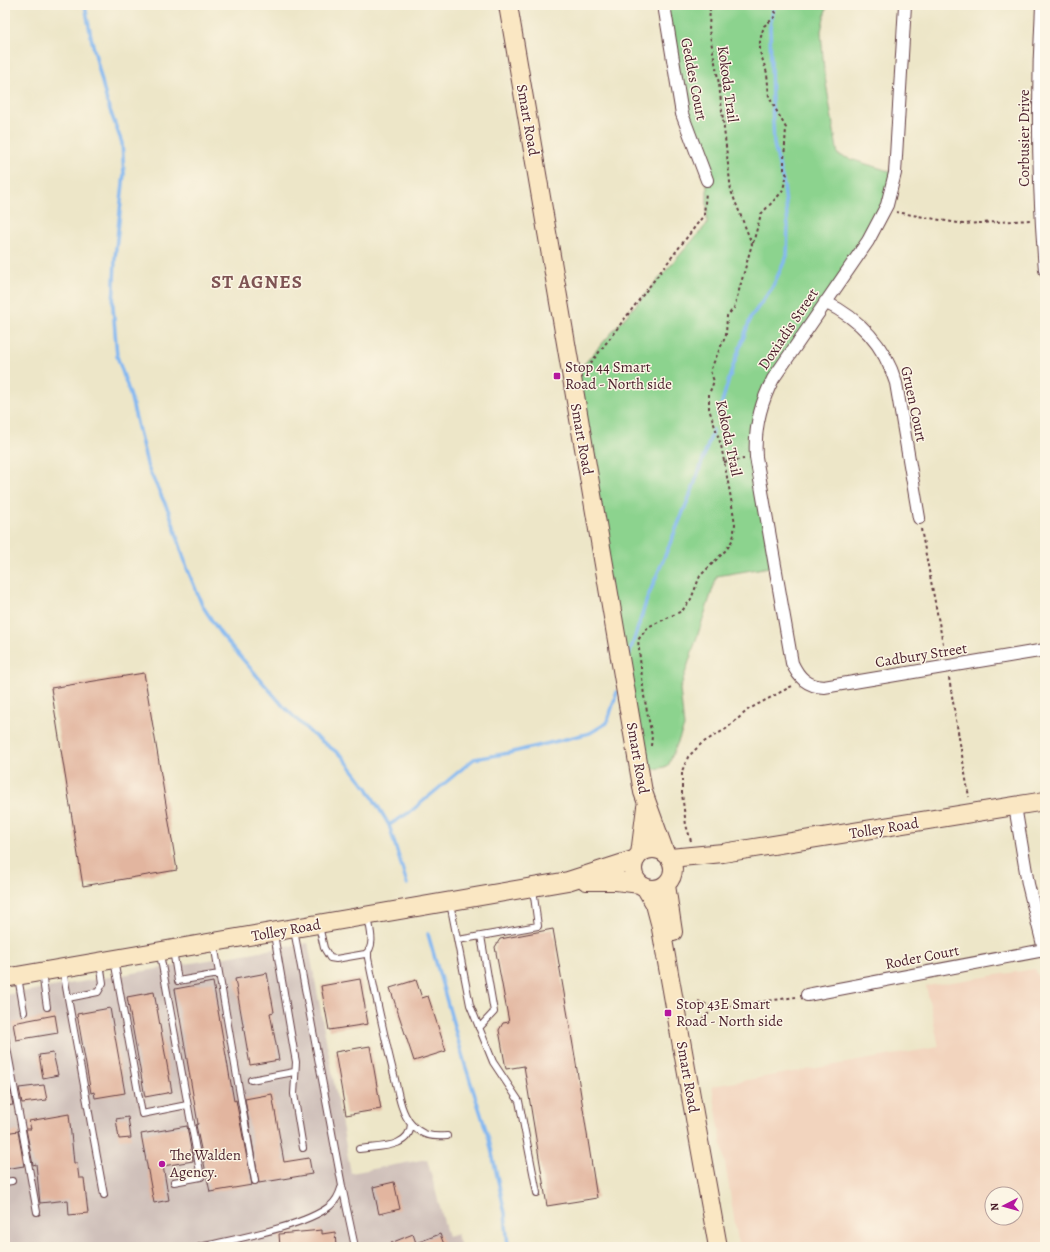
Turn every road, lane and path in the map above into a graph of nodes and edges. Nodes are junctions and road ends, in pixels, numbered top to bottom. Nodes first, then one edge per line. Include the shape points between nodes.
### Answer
1 (508, 5) edge
2 (664, 5) edge
3 (710, 5) edge
4 (771, 5) edge
5 (905, 5) edge
6 (1042, 5) edge
7 (707, 180) joint
8 (893, 212) dead end
9 (1041, 219) junction
10 (752, 244) junction
11 (1045, 270) edge
12 (825, 302) junction
13 (587, 368) dead end
14 (756, 457) junction
15 (724, 462) junction
16 (919, 518) dead end
17 (1045, 650) edge
18 (802, 680) junction
19 (650, 749) dead end
20 (1045, 801) edge
21 (646, 802) junction
22 (1015, 806) junction
23 (692, 846) dead end
24 (638, 857) junction
25 (668, 867) junction
26 (568, 881) junction
27 (642, 886) junction
28 (533, 887) junction
29 (450, 902) junction
30 (368, 916) junction
31 (319, 924) junction
32 (294, 928) junction
33 (274, 932) junction
34 (481, 936) junction
35 (458, 940) junction
36 (213, 942) junction
37 (166, 950) junction
38 (368, 952) junction
39 (1044, 952) edge
40 (107, 961) junction
41 (63, 968) junction
42 (42, 972) junction
43 (219, 974) junction
44 (11, 977) edge
45 (807, 995) joint
46 (68, 998) junction
47 (698, 1001) dead end
48 (48, 1007) dead end
49 (715, 1008) junction
50 (24, 1012) dead end
51 (702, 1019) dead end
52 (479, 1028) junction
53 (5, 1037) edge
54 (294, 1072) junction
55 (251, 1080) dead end
56 (188, 1106) junction
57 (411, 1124) junction
58 (447, 1136) dead end
59 (303, 1148) dead end
60 (359, 1149) dead end
61 (12, 1181) dead end
62 (255, 1181) dead end
63 (5, 1182) edge
64 (174, 1182) dead end
65 (342, 1186) junction
66 (537, 1193) dead end
67 (104, 1195) dead end
68 (37, 1212) dead end
69 (200, 1247) edge
70 (355, 1247) edge
71 (718, 1247) edge
72 (727, 1247) edge

1 - 21 main road, Smart Road
2 - 7 street, Geddes Court via 682,114
3 - 10 path, Kokoda Trail via 709,30 721,98 731,191
4 - 10 path via 776,13 764,26 760,52 767,73 769,97 786,128 784,170 787,175 782,192 761,214
5 - 12 street, Doxiadis Street via 892,190 877,228
6 - 9 street, Corbusier Drive via 1038,147
7 - 13 path via 704,216
8 - 9 path via 963,224
9 - 11 street, Corbusier Drive
10 - 15 path, Kokoda Trail via 734,308 728,316 726,335 710,371 714,381 709,394 709,409
12 - 14 street, Doxiadis Street via 778,370 766,392 756,427
12 - 16 street, Gruen Court via 857,321 870,334 884,353 892,371
14 - 15 path
14 - 18 street, Doxiadis Street via 792,663
15 - 19 path, Kokoda Trail via 735,524 733,539 727,549 700,576 691,599 682,611 648,628 638,640 644,696 652,736
17 - 18 street, Cadbury Street via 824,687 814,686
18 - 23 path via 749,709 726,729 702,743 688,757 682,771 682,794
20 - 22 main road, Tolley Road
21 - 24 main road, Smart Road
21 - 25 main road, Smart Road
22 - 25 main road, Tolley Road via 723,853
22 - 39 street via 1028,884
24 - 25 main road via 646,850 659,850
24 - 26 main road, Tolley Road
24 - 27 main road via 634,873
25 - 27 main road via 653,889
25 - 72 main road, Smart Road
26 - 27 main road, Tolley Road via 616,881
26 - 28 main road, Tolley Road
27 - 71 main road, Smart Road via 655,904 660,923
28 - 29 main road, Tolley Road
28 - 34 lane via 538,926
29 - 30 main road, Tolley Road
29 - 35 lane
30 - 31 main road, Tolley Road
30 - 38 lane via 371,938
31 - 32 main road, Tolley Road
31 - 38 lane via 324,948 330,958
32 - 33 main road, Tolley Road
32 - 65 lane
33 - 36 main road, Tolley Road
33 - 54 lane via 294,1051
34 - 35 lane
34 - 52 lane via 494,1012
35 - 52 lane via 470,1005
36 - 37 main road, Tolley Road
36 - 43 lane
37 - 40 main road, Tolley Road
37 - 43 lane via 178,981
37 - 56 lane
38 - 57 lane via 380,1023 402,1106
39 - 45 street, Roder Court
40 - 41 main road, Tolley Road
40 - 46 lane via 104,982 98,992
40 - 56 lane via 142,1114
41 - 42 main road, Tolley Road
41 - 46 lane
42 - 44 main road, Tolley Road
42 - 48 lane
43 - 62 lane
44 - 50 lane
45 - 49 path
46 - 67 lane
47 - 49 path
49 - 51 path
52 - 66 lane via 493,1062 519,1101
53 - 68 lane
54 - 55 lane
54 - 59 lane via 294,1094
56 - 64 lane via 201,1177
57 - 58 lane via 429,1137
57 - 60 lane via 408,1138 402,1142
61 - 63 lane
65 - 69 lane via 339,1196 330,1206 303,1219
65 - 70 lane

